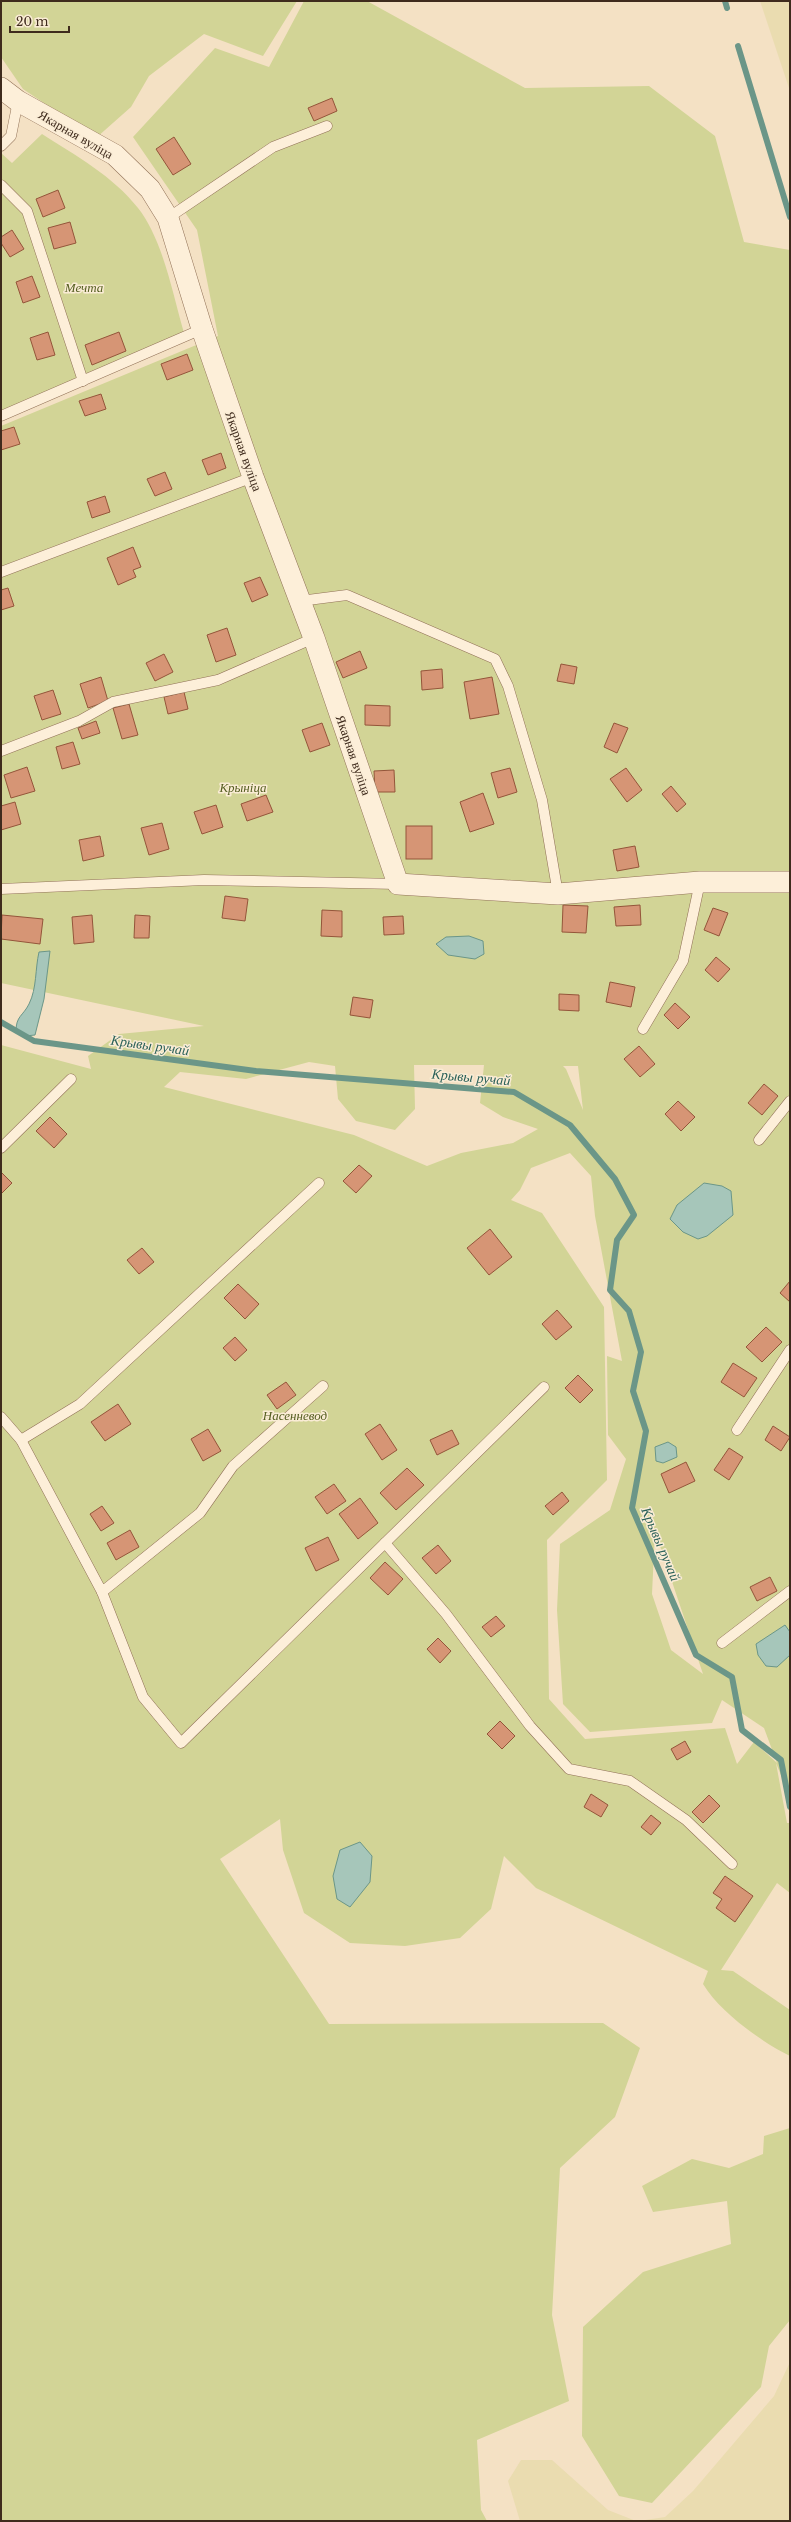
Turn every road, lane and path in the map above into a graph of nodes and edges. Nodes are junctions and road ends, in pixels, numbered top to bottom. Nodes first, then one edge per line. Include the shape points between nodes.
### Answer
1 (1, 88) edge
2 (18, 101) junction
3 (327, 126) dead end
4 (1, 146) edge
5 (1, 185) edge
6 (168, 218) junction
7 (202, 329) junction
8 (83, 381) junction
9 (1, 416) edge
10 (253, 478) junction
11 (1, 572) edge
12 (300, 601) junction
13 (314, 638) junction
14 (1, 751) edge
15 (700, 882) junction
16 (790, 882) edge
17 (398, 884) junction
18 (1, 889) edge
19 (558, 894) junction
20 (643, 1029) dead end
21 (71, 1079) dead end
22 (790, 1101) edge
23 (759, 1140) dead end
24 (1, 1148) edge
25 (319, 1183) dead end
26 (790, 1350) edge
27 (323, 1386) dead end
28 (544, 1387) dead end
29 (1, 1417) edge
30 (737, 1430) dead end
31 (21, 1440) junction
32 (385, 1543) junction
33 (790, 1591) edge
34 (102, 1592) junction
35 (722, 1643) dead end
36 (732, 1864) dead end

1 - 2 street, Якарная вуліца
2 - 4 lane via 11,136
2 - 6 street, Якарная вуліца via 115,155 150,189
3 - 6 lane via 273,147
5 - 8 lane via 27,211
6 - 7 street, Якарная вуліца
7 - 8 lane
7 - 10 street, Якарная вуліца
8 - 9 lane
10 - 11 lane
10 - 12 street, Якарная вуліца
12 - 13 street, Якарная вуліца
12 - 19 lane via 347,595 495,659 508,686 542,800
13 - 14 lane via 218,680 113,702 79,722
13 - 17 street, Якарная вуліца
15 - 16 street
15 - 19 street
15 - 20 lane via 682,961
17 - 18 lane via 204,880
17 - 19 street
21 - 24 lane
22 - 23 lane
25 - 31 lane via 80,1404
26 - 30 lane
27 - 34 lane via 233,1466 200,1513
28 - 32 lane
29 - 31 lane
31 - 34 lane
32 - 34 lane via 180,1743 143,1697
32 - 36 lane via 446,1614 530,1726 569,1769 630,1781 686,1820
33 - 35 lane

